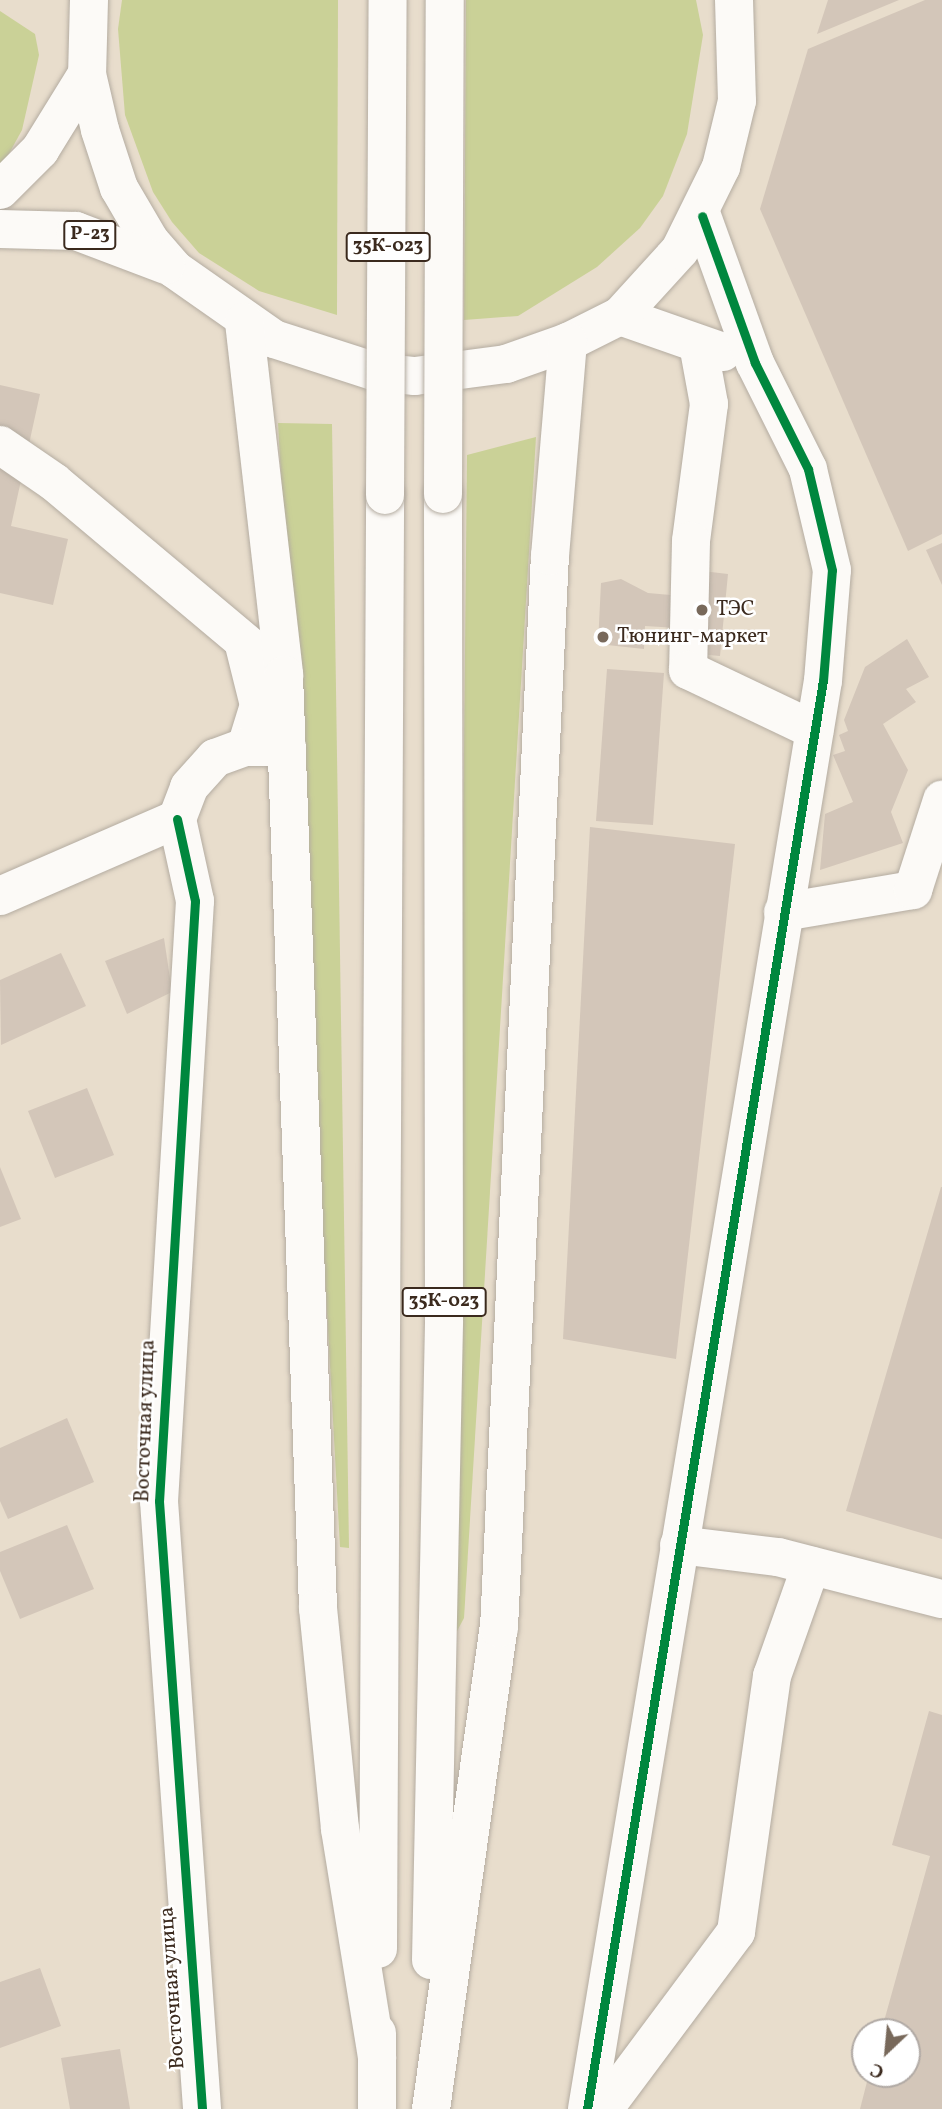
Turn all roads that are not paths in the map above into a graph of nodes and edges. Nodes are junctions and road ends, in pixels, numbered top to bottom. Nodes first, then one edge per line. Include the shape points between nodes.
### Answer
1 (89, 0) edge
2 (388, 0) edge
3 (445, 0) edge
4 (738, 3) edge
5 (87, 74) junction
6 (0, 190) edge
7 (702, 216) junction
8 (0, 229) edge
9 (174, 269) junction
10 (620, 316) junction
11 (244, 322) junction
12 (568, 342) junction
13 (698, 344) junction
14 (755, 363) junction
15 (0, 445) edge
16 (244, 645) junction
17 (284, 675) junction
18 (814, 730) junction
19 (246, 747) junction
20 (286, 747) junction
21 (942, 800) edge
22 (177, 819) junction
23 (0, 897) edge
24 (783, 912) junction
25 (678, 1545) junction
26 (811, 1566) junction
27 (942, 1599) edge
28 (377, 2057) junction
29 (202, 2109) edge
30 (377, 2109) edge
31 (430, 2109) edge
32 (587, 2109) edge
33 (604, 2109) edge

1 - 5 main road
2 - 28 main road, 35К-023, bridge
3 - 31 main road, 35К-023, bridge via 444,1321
4 - 7 main road via 737,101
5 - 6 main road via 40,150
5 - 9 main road via 120,188
7 - 10 main road
7 - 14 main road
8 - 9 main road, Р-23 via 76,231
9 - 11 main road
10 - 12 main road
10 - 13 main road
11 - 12 main road via 310,354 415,376 506,364
11 - 17 main road
12 - 31 main road via 550,556 499,1628
13 - 14 main road
13 - 18 main road via 709,404 691,541 688,670
14 - 18 main road via 808,469 832,570
15 - 16 main road via 54,482
16 - 17 main road
16 - 19 main road via 259,705
17 - 20 main road
18 - 24 main road
19 - 20 main road
19 - 22 main road via 215,758 189,787
20 - 28 main road via 318,1608 340,1829
21 - 24 main road via 913,890
22 - 23 main road
22 - 29 main road, Восточная улица via 195,901 159,1500
24 - 25 main road
25 - 26 main road
25 - 32 main road
26 - 27 main road
26 - 33 main road via 772,1676 736,1932
28 - 30 main road, 35К-023

